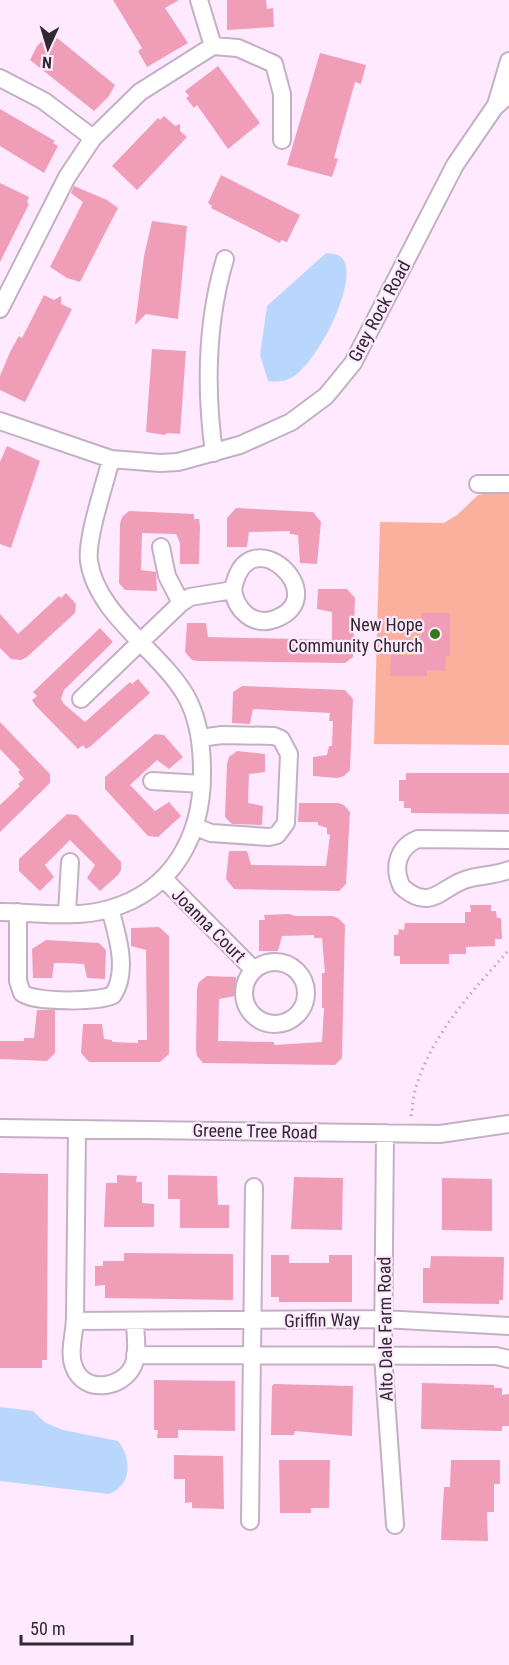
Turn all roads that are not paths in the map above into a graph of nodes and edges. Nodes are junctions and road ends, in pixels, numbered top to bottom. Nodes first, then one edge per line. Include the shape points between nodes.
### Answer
1 (198, 0) edge
2 (213, 46) junction
3 (509, 61) edge
4 (0, 78) edge
5 (509, 94) edge
6 (494, 108) junction
7 (93, 138) junction
8 (282, 140) dead end
9 (225, 260) dead end
10 (0, 309) edge
11 (0, 421) edge
12 (214, 453) junction
13 (111, 459) junction
14 (478, 484) dead end
15 (509, 484) edge
16 (161, 546) dead end
17 (233, 590) dead end
18 (181, 603) junction
19 (141, 640) junction
20 (81, 699) dead end
21 (200, 738) junction
22 (152, 781) dead end
23 (202, 784) junction
24 (196, 826) junction
25 (509, 840) edge
26 (70, 862) dead end
27 (509, 870) edge
28 (164, 879) junction
29 (110, 909) junction
30 (0, 912) edge
31 (18, 912) junction
32 (67, 913) junction
33 (254, 970) dead end
34 (509, 1124) edge
35 (0, 1128) edge
36 (77, 1129) junction
37 (385, 1133) junction
38 (254, 1187) dead end
39 (383, 1319) junction
40 (75, 1321) junction
41 (135, 1321) junction
42 (252, 1321) junction
43 (509, 1326) edge
44 (135, 1354) junction
45 (252, 1355) junction
46 (383, 1356) junction
47 (509, 1359) edge
48 (250, 1521) dead end
49 (395, 1525) dead end

1 - 2 street
2 - 7 street via 140,92
2 - 8 street via 245,51 274,64 282,94
3 - 6 street, Grey Rock Road
4 - 7 street via 44,101
5 - 6 street, Grey Rock Road
6 - 12 street, Grey Rock Road via 455,165 354,363 326,396 291,422 240,446
7 - 10 street via 67,177
9 - 12 street via 215,298 207,364 206,390
11 - 13 street, Grey Rock Road
12 - 13 street, Grey Rock Road via 178,462
13 - 19 street via 89,560 102,597
14 - 15 street
16 - 18 street via 167,576
17 - 18 street via 190,597
18 - 19 street
19 - 20 street
19 - 21 street via 186,697
21 - 23 street
21 - 24 street via 222,735 281,739 289,754 286,823 277,835 269,837 211,833
22 - 23 street
23 - 24 street
24 - 28 street via 182,856
25 - 27 street via 418,839 407,844 397,866 402,887 419,898 431,899 460,881
26 - 32 street
28 - 29 street via 143,895
28 - 33 street, Joanna Court
29 - 31 street via 119,948 119,981 113,994 98,1000 32,998 22,993 18,981
29 - 32 street
30 - 31 street
31 - 32 street
34 - 37 street, Greene Tree Road via 440,1134
35 - 36 street, Greene Tree Road
36 - 37 street, Greene Tree Road
36 - 40 street
37 - 39 street, Alto Dale Farm Road
38 - 42 street
39 - 42 street, Griffin Way
39 - 43 street, Griffin Way
39 - 46 street, Alto Dale Farm Road
40 - 41 street, Griffin Way
40 - 44 street via 74,1367 89,1383 101,1386 121,1380 133,1365
41 - 42 street, Griffin Way
41 - 44 street
42 - 45 street
44 - 45 street, Griffin Way
45 - 46 street, Griffin Way
45 - 48 street
46 - 47 street, Griffin Way
46 - 49 street, Alto Dale Farm Road

